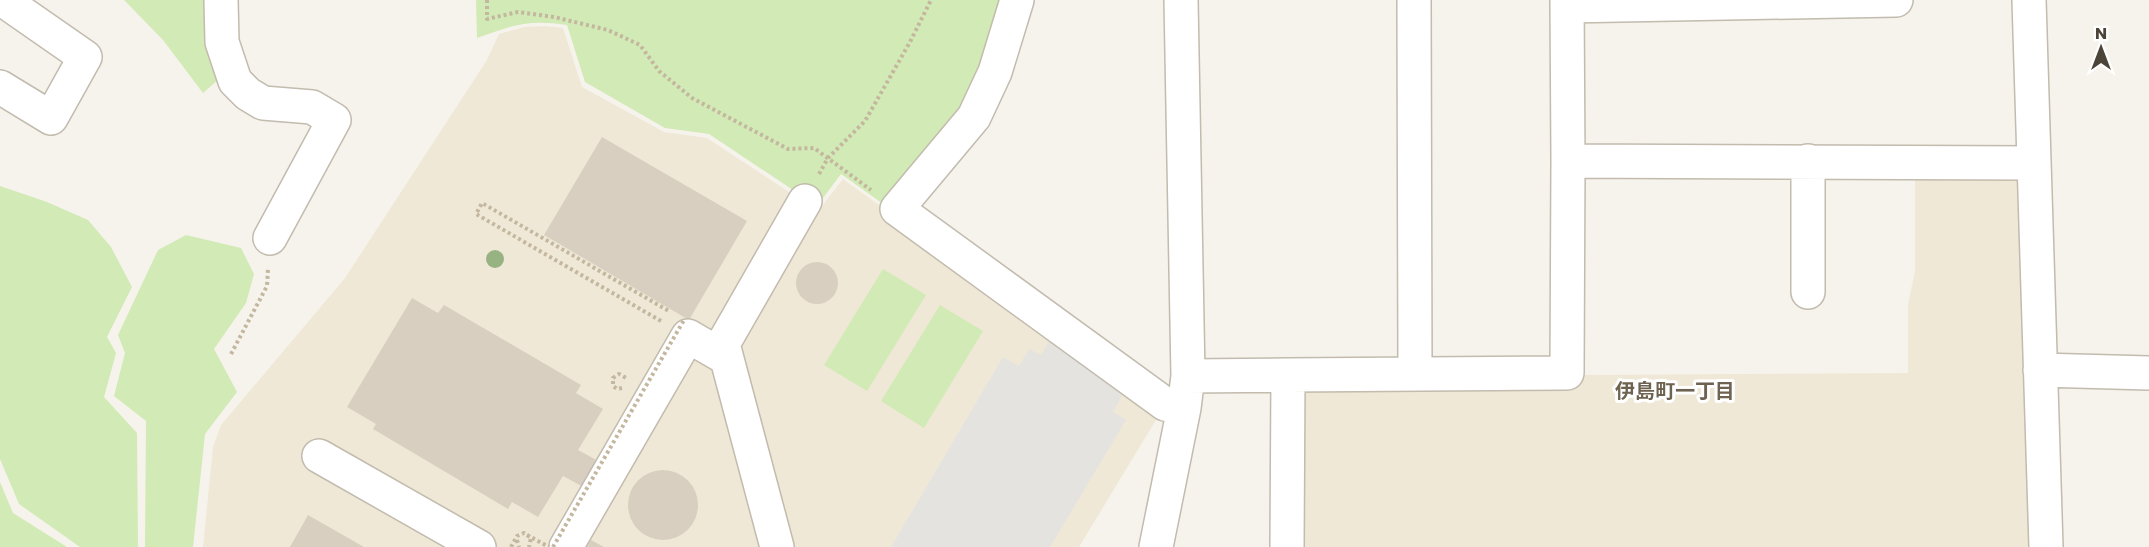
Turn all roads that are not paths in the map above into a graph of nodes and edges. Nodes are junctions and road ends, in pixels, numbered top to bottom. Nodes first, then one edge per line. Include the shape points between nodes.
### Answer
1 (3, 0) edge
2 (221, 0) edge
3 (1017, 0) edge
4 (1181, 0) edge
5 (1414, 0) edge
6 (1896, 0) edge
7 (2028, 0) edge
8 (1567, 3) edge
9 (0, 87) edge
10 (1568, 161) junction
11 (1808, 161) junction
12 (2033, 163) junction
13 (805, 201) dead end
14 (270, 238) road end
15 (1808, 292) dead end
16 (726, 358) junction
17 (2040, 370) junction
18 (1415, 373) junction
19 (2149, 373) edge
20 (1288, 375) junction
21 (1188, 376) junction
22 (1184, 408) junction
23 (319, 456) dead end
24 (479, 547) edge
25 (566, 547) edge
26 (777, 547) edge
27 (1156, 547) edge
28 (1287, 547) edge
29 (2046, 547) edge

1 - 9 street via 85,57 51,118
2 - 14 street via 222,42 235,81 263,103 312,107 334,120
3 - 22 street via 995,72 974,117 897,209 1165,404
4 - 21 street
5 - 18 street
6 - 8 street
7 - 12 street
8 - 10 street
10 - 11 street
10 - 18 street via 1567,373
11 - 12 street
11 - 15 street
12 - 17 street
13 - 16 street via 723,344
16 - 25 street via 681,326
16 - 26 street
17 - 19 street
17 - 29 street
18 - 20 street
20 - 21 street
20 - 28 street
21 - 22 street
22 - 27 street
23 - 24 street

